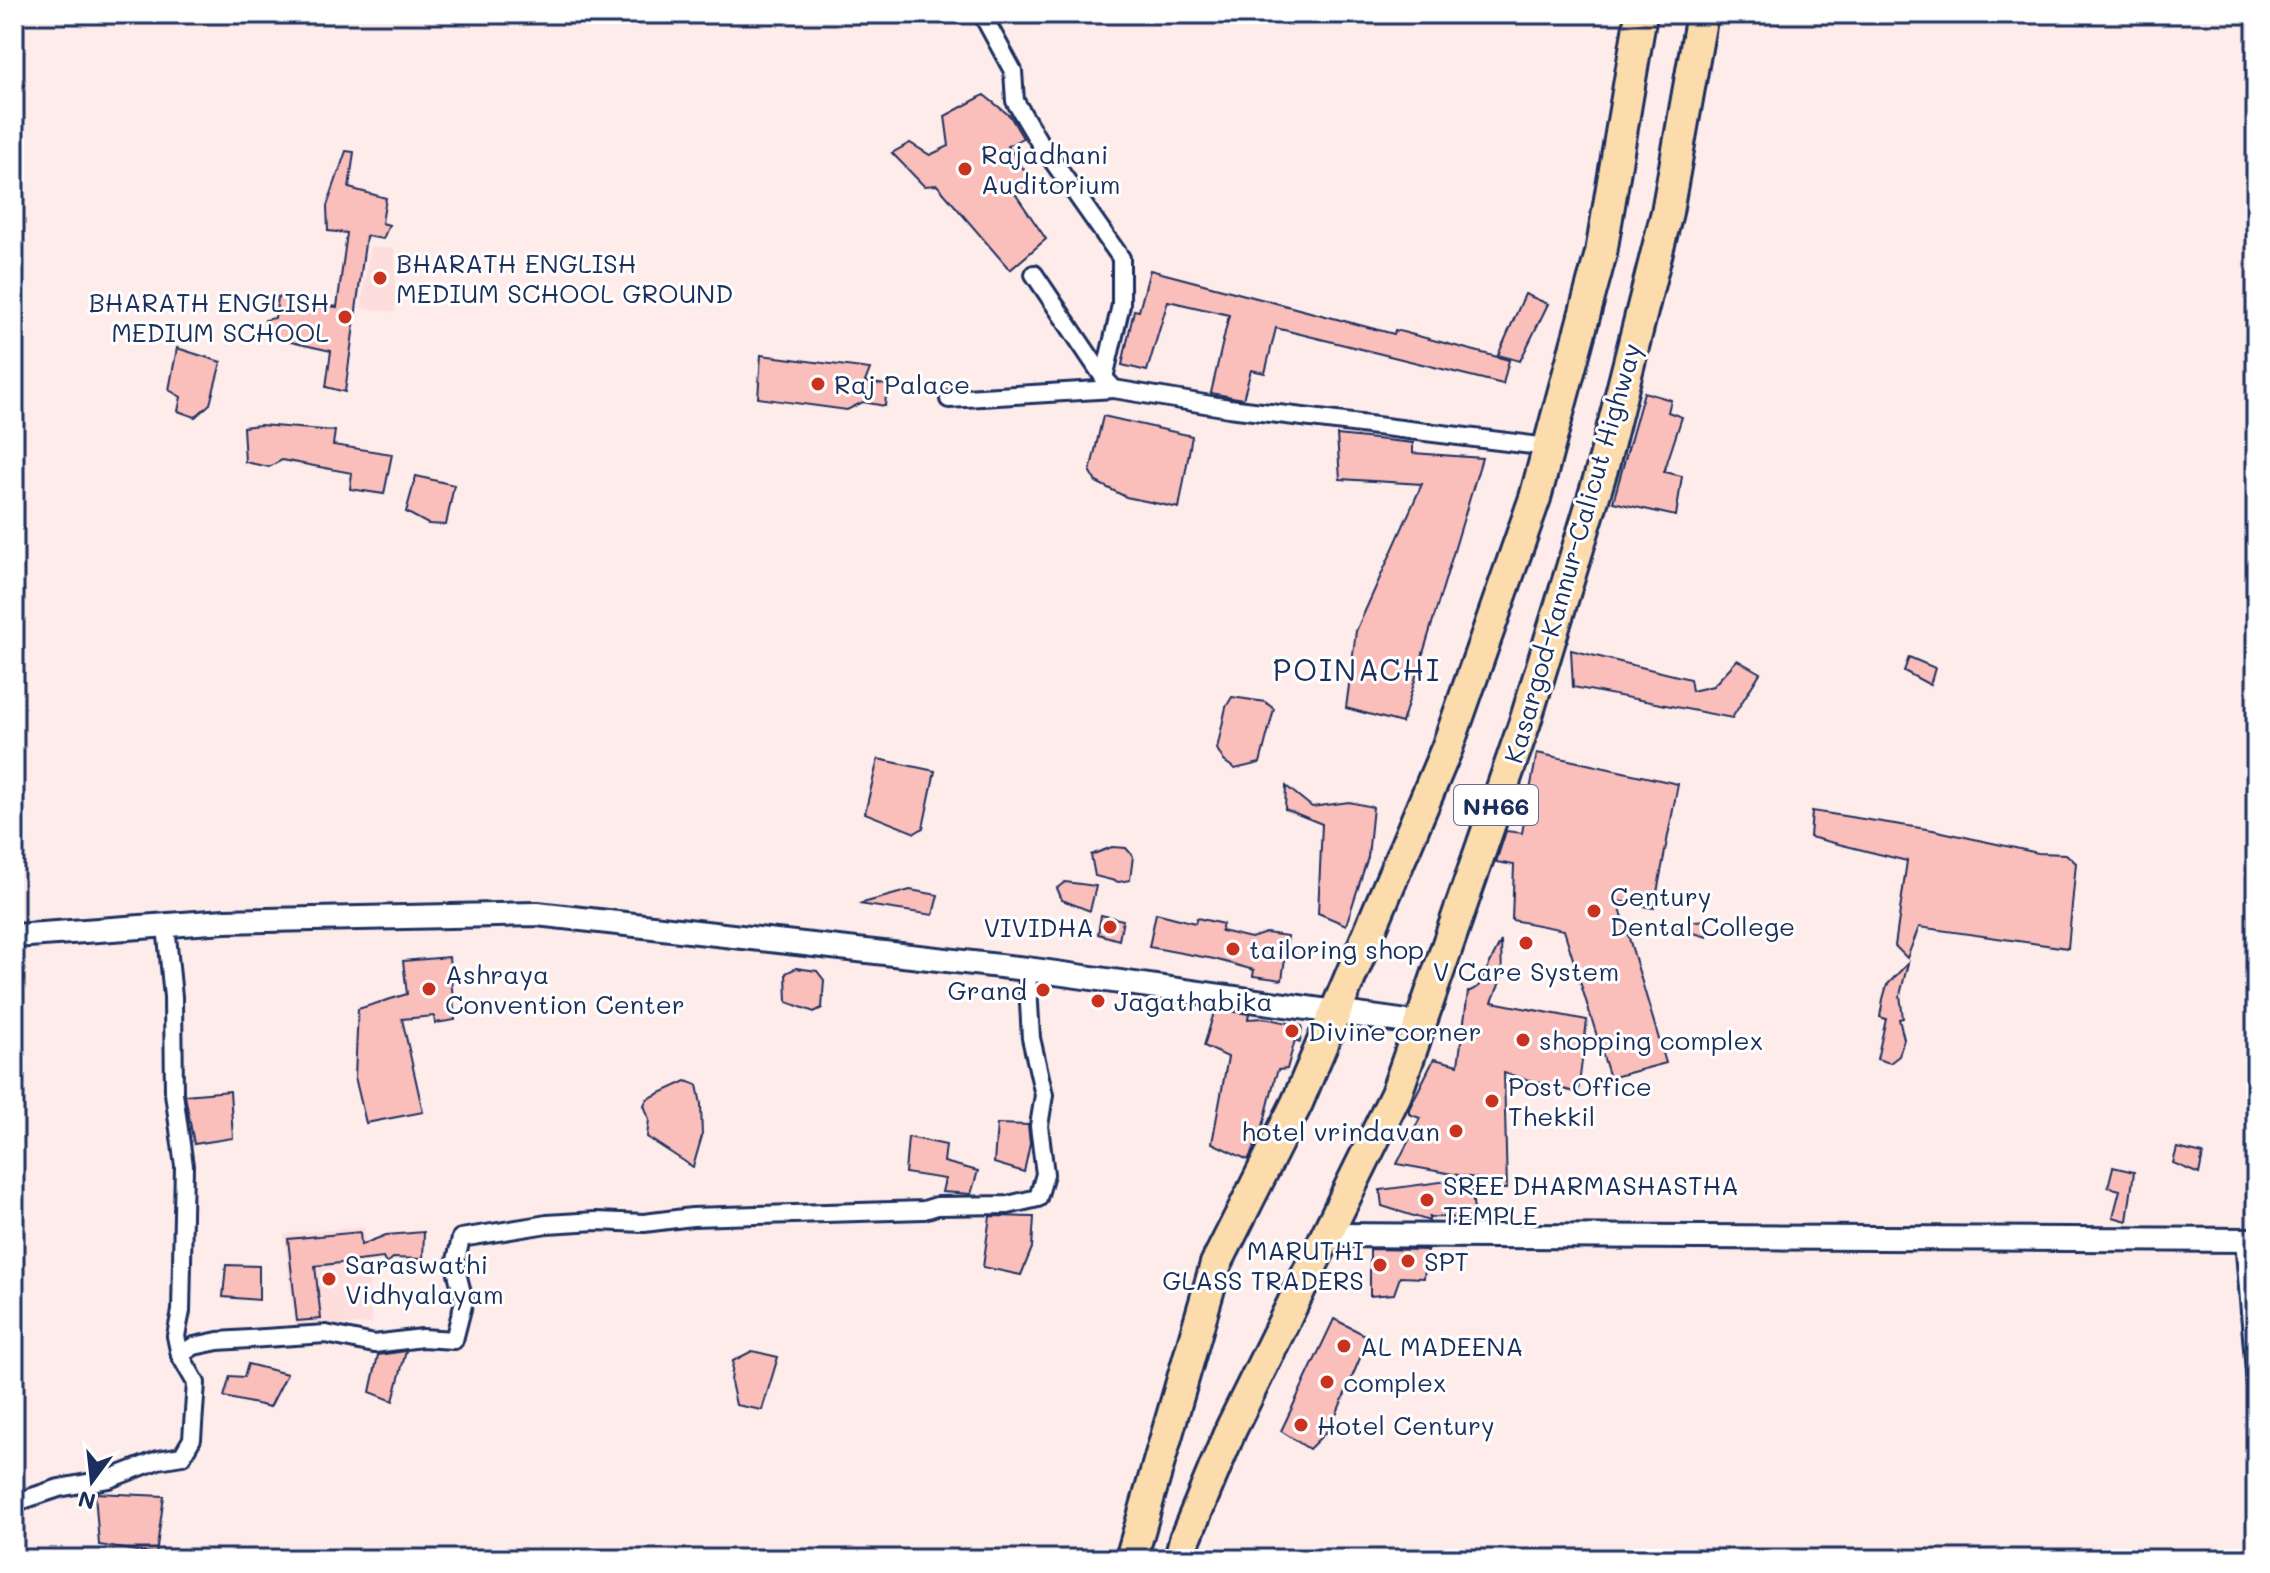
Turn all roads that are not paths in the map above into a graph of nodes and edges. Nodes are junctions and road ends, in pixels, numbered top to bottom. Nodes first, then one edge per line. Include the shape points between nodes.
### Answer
1 (982, 14) edge
2 (1641, 14) edge
3 (1702, 14) edge
4 (1034, 274) dead end
5 (1109, 384) junction
6 (949, 399) dead end
7 (1548, 447) junction
8 (166, 926) junction
9 (14, 936) edge
10 (1027, 969) junction
11 (1335, 1012) junction
12 (1422, 1024) junction
13 (1325, 1235) junction
14 (2250, 1240) edge
15 (180, 1355) junction
16 (2256, 1384) edge
17 (14, 1503) edge
18 (1131, 1559) edge
19 (1180, 1559) edge

1 - 5 street via 1013,71 1015,101 1121,258 1121,305
2 - 7 highway, Kasargod-Kannur-Calicut Highway / NH66 via 1601,253
3 - 12 highway, Kasargod-Kannur-Calicut Highway / NH66 via 1667,212 1603,466 1525,722
4 - 5 street
5 - 6 street
5 - 7 street via 1244,410
7 - 11 highway, Kasargod-Kannur-Calicut Highway / NH66 via 1447,748
8 - 9 main road
8 - 10 main road via 537,914
8 - 15 street via 174,1093 184,1166 176,1336
10 - 11 main road
10 - 15 street via 1031,1038 1044,1095 1039,1126 1045,1174 1038,1198 924,1210 547,1224 461,1238 455,1265 464,1301 454,1340 374,1344 326,1334 218,1341
11 - 12 main road
11 - 18 highway, Kasargod-Kannur-Calicut Highway / NH66 via 1297,1103 1216,1264
12 - 13 highway, Kasargod-Kannur-Calicut Highway / NH66 via 1396,1094
13 - 14 main road
13 - 19 highway, Kasargod-Kannur-Calicut Highway / NH66 via 1231,1429
14 - 16 street
15 - 17 street via 196,1383 192,1439 182,1456

